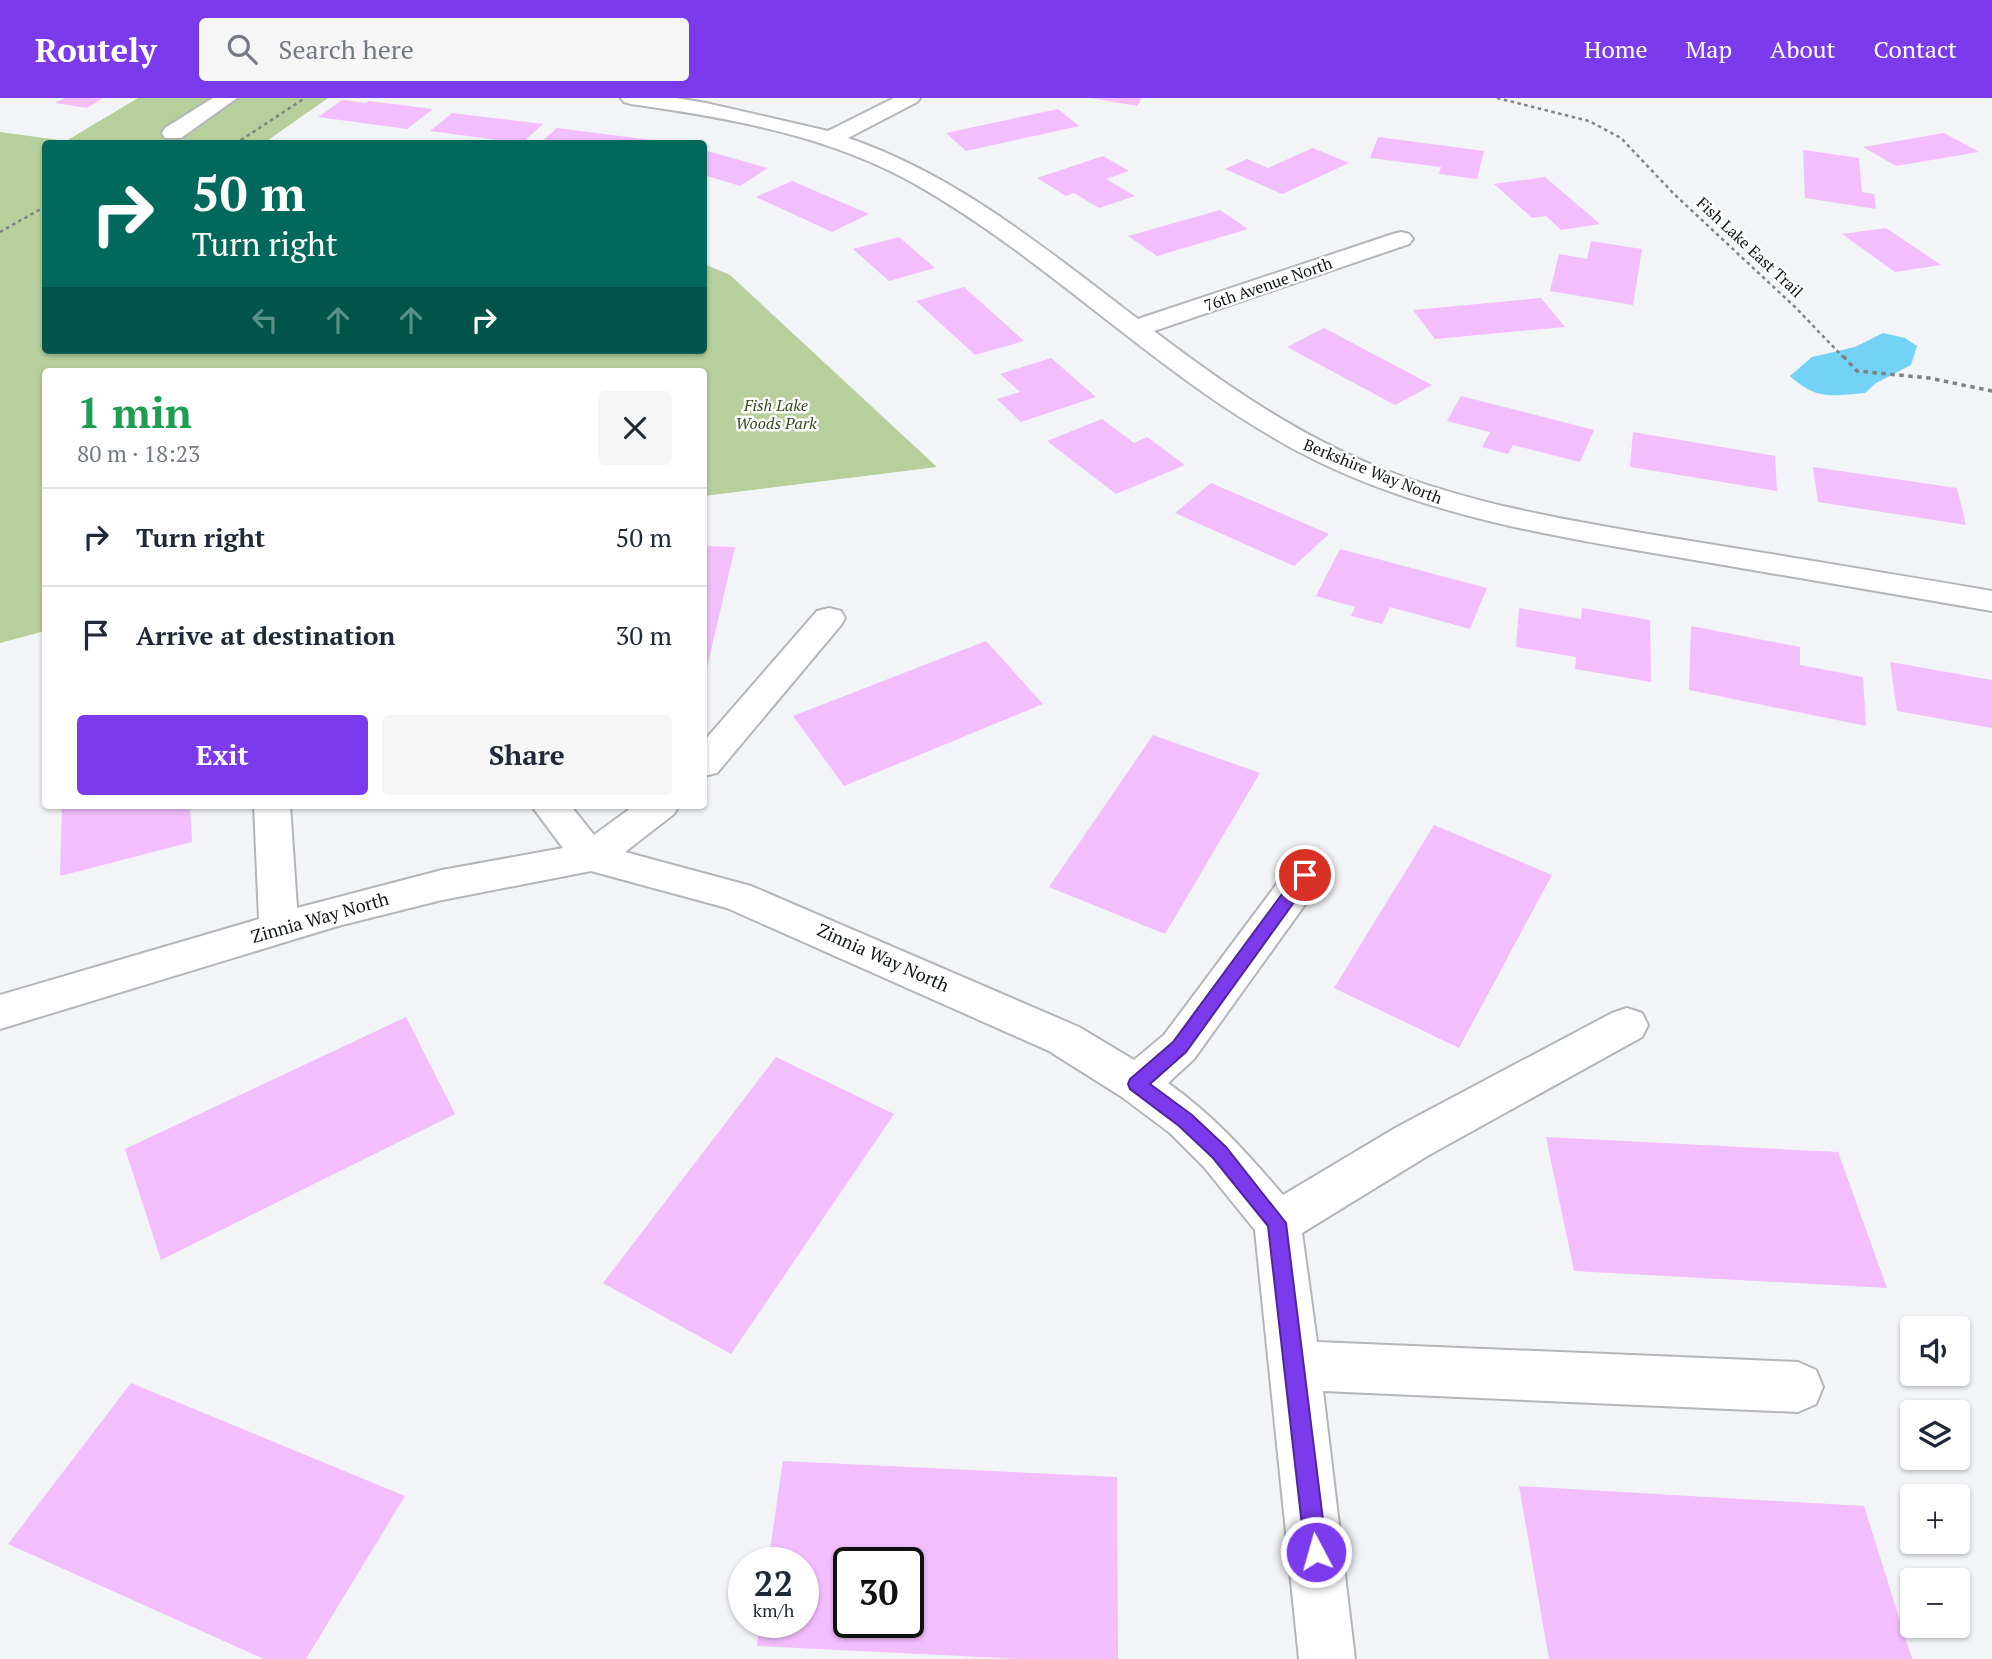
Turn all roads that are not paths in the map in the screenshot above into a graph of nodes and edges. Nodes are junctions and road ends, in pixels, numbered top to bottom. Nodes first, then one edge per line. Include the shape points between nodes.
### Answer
1 (227, 98) edge
2 (631, 98) edge
3 (910, 98) edge
4 (173, 133) dead end
5 (829, 139) junction
6 (1401, 239) dead end
7 (1136, 328) junction
8 (1992, 601) edge
9 (829, 618) dead end
10 (707, 760) edge
11 (272, 809) edge
12 (552, 809) edge
13 (656, 809) edge
14 (591, 857) junction
15 (1305, 875) dead end
16 (279, 928) junction
17 (0, 1012) edge
18 (1627, 1025) dead end
19 (1137, 1084) junction
20 (1277, 1223) junction
21 (1295, 1365) junction
22 (1798, 1387) dead end
23 (1327, 1659) edge

1 - 4 street
2 - 5 street, Berkshire Way North via 746,115
3 - 5 street
5 - 7 street, Berkshire Way North via 920,178 952,197
6 - 7 street, 76th Avenue North
7 - 8 street, Berkshire Way North via 1221,394 1291,437 1330,457 1466,508
9 - 10 street
11 - 16 street
12 - 14 street
13 - 14 street
14 - 16 street, Zinnia Way North via 442,885
14 - 19 street, Zinnia Way North via 737,896 784,914 1065,1039
15 - 19 street via 1180,1047
16 - 17 street, Zinnia Way North
18 - 20 street via 1413,1141
19 - 20 street, Zinnia Way North via 1186,1120 1220,1153
20 - 21 street
21 - 22 street
21 - 23 street

